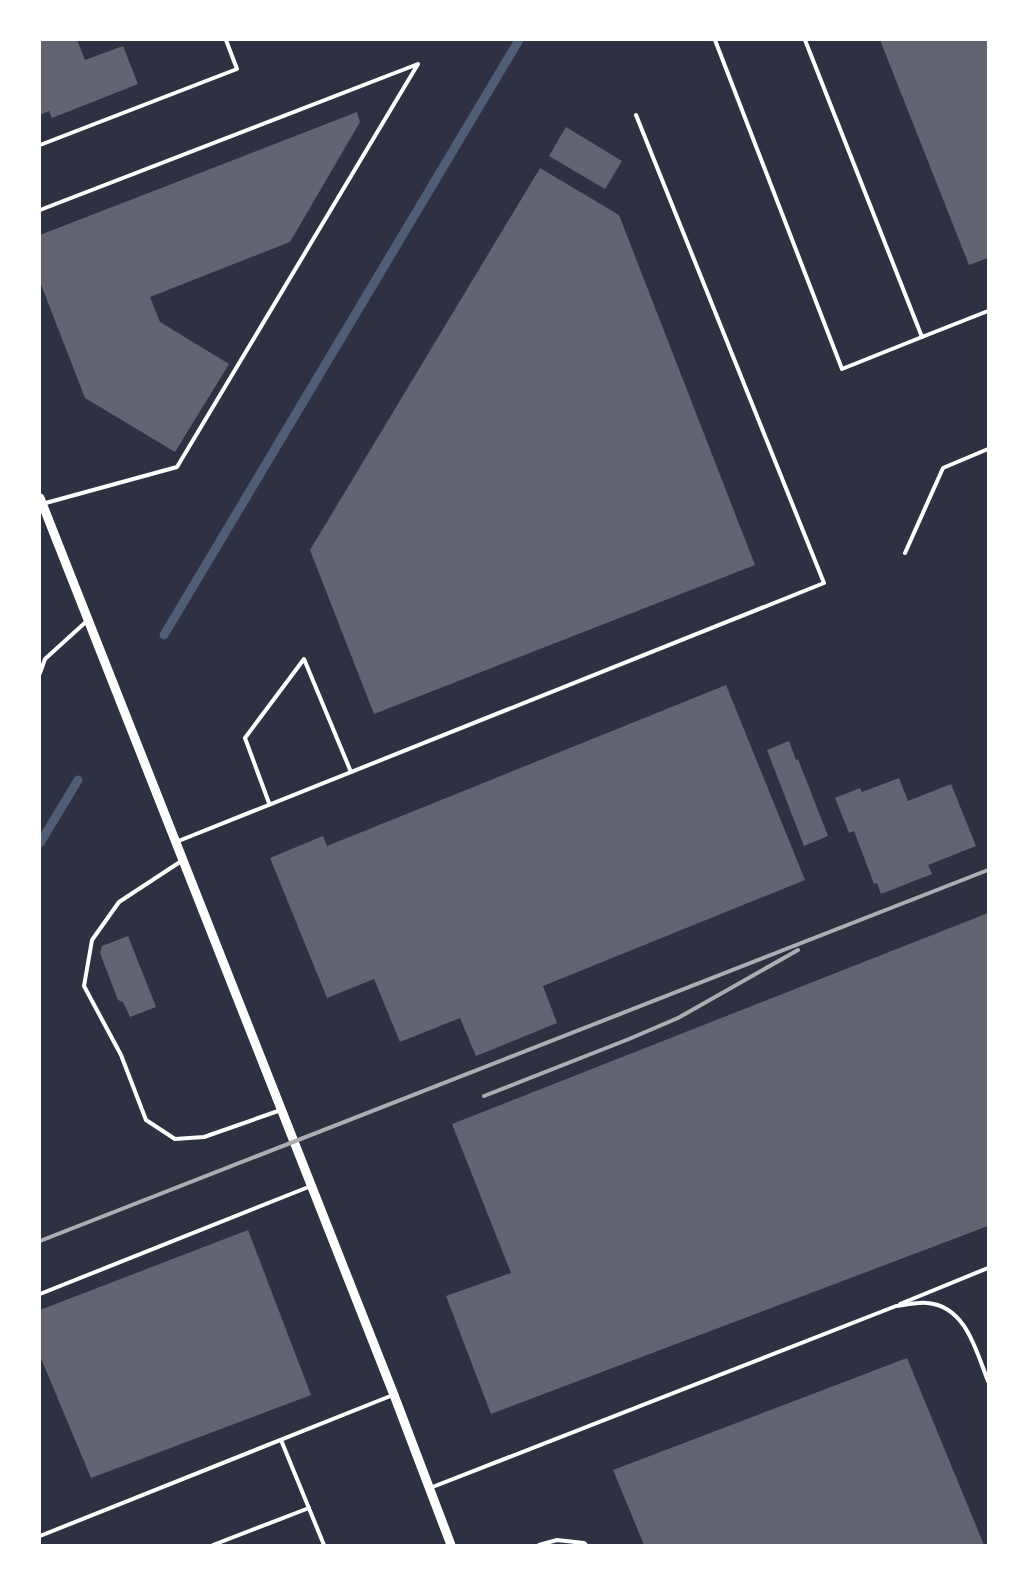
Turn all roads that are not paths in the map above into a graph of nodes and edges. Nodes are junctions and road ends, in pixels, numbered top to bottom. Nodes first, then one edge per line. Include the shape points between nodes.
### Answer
1 (226, 40) edge
2 (715, 40) edge
3 (804, 40) edge
4 (636, 115) dead end
5 (40, 145) edge
6 (40, 210) edge
7 (988, 311) edge
8 (922, 337) junction
9 (988, 449) edge
10 (41, 501) edge
11 (905, 553) dead end
12 (88, 620) junction
13 (40, 673) edge
14 (351, 772) junction
15 (269, 803) junction
16 (176, 842) junction
17 (182, 860) junction
18 (281, 1110) junction
19 (311, 1186) junction
20 (988, 1268) edge
21 (40, 1294) edge
22 (896, 1306) junction
23 (988, 1381) edge
24 (394, 1395) junction
25 (281, 1440) junction
26 (429, 1488) junction
27 (309, 1508) junction
28 (40, 1536) edge
29 (213, 1545) edge
30 (324, 1545) edge
31 (451, 1545) edge
32 (540, 1545) edge
33 (586, 1545) edge

1 - 5 lane via 237,69
2 - 8 lane via 842,369
3 - 8 lane
4 - 14 lane via 824,582
6 - 10 lane via 418,64 177,467
7 - 8 lane
9 - 11 lane via 944,468
10 - 12 street
12 - 13 lane via 46,660
12 - 16 street
14 - 15 lane
14 - 15 lane via 304,659 245,738
15 - 16 lane
16 - 17 street
17 - 18 street
17 - 18 lane via 118,902 92,940 84,986 121,1055 146,1120 175,1139 204,1137
18 - 19 street
19 - 21 lane
19 - 24 street
20 - 22 lane
22 - 23 lane via 928,1302 952,1310 968,1332
22 - 26 lane
24 - 25 lane
24 - 26 street
25 - 27 lane
25 - 28 lane
26 - 31 street
27 - 29 lane
27 - 30 lane
32 - 33 lane via 556,1540

